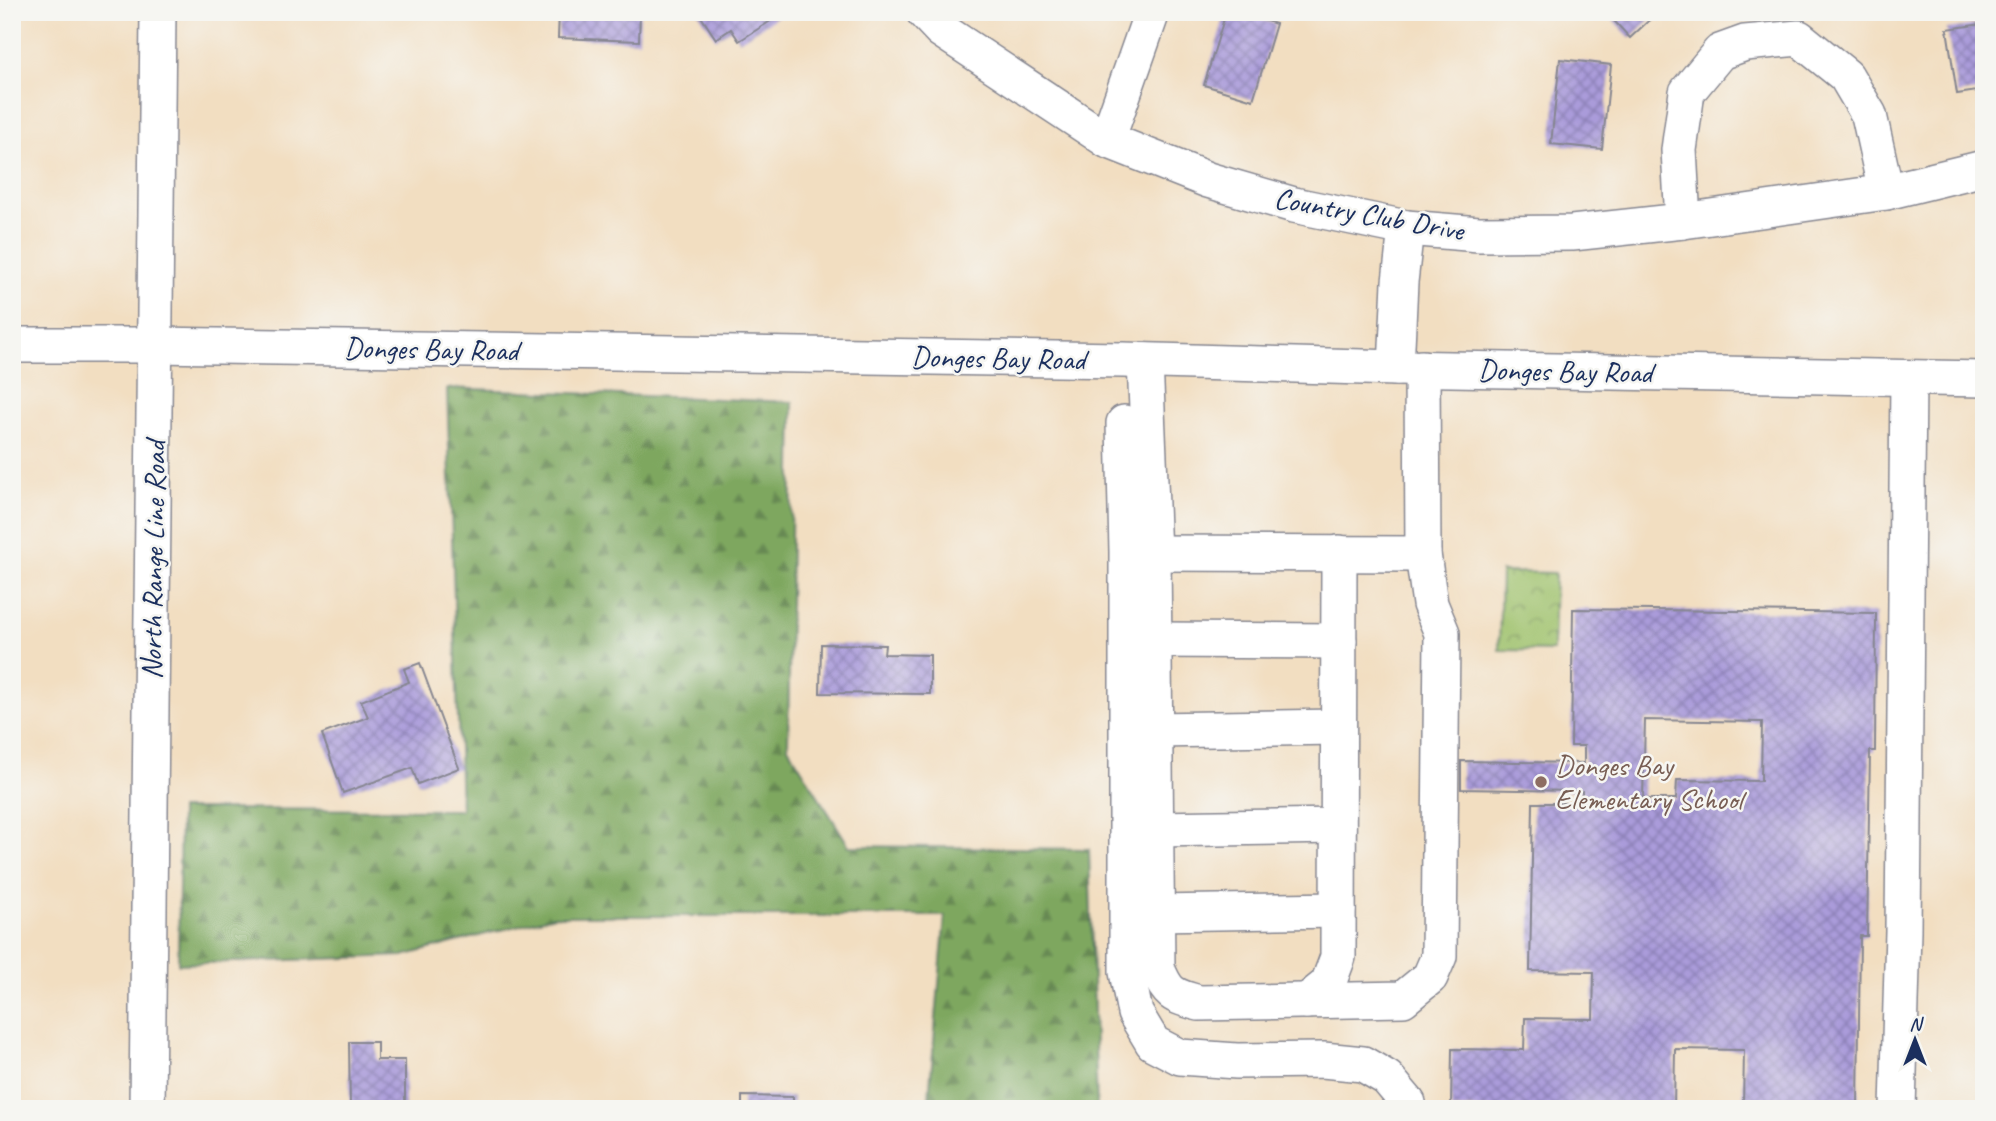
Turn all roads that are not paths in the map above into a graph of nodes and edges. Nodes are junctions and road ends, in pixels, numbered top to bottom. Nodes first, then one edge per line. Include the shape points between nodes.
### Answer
1 (158, 12) edge
2 (1152, 12) edge
3 (940, 18) edge
4 (1107, 141) junction
5 (1984, 168) edge
6 (1886, 192) junction
7 (1683, 221) junction
8 (1406, 228) junction
9 (12, 345) edge
10 (155, 345) junction
11 (1134, 360) junction
12 (1409, 368) junction
13 (1908, 378) junction
14 (1984, 379) edge
15 (1153, 553) junction
16 (1339, 553) junction
17 (1423, 554) junction
18 (1154, 640) junction
19 (1339, 641) junction
20 (1338, 727) junction
21 (1154, 730) junction
22 (1338, 826) junction
23 (1155, 829) junction
24 (1338, 910) junction
25 (1155, 913) junction
26 (1307, 1001) junction
27 (147, 1109) edge
28 (1409, 1109) edge
29 (1898, 1109) edge

1 - 10 street, North Range Line Road
2 - 4 street
3 - 4 street, Country Club Drive
4 - 8 street, Country Club Drive via 1208,180 1282,202
5 - 6 street, Country Club Drive
6 - 7 street, Country Club Drive
6 - 7 street via 1869,114 1846,76 1799,38 1745,43 1720,52 1687,92 1679,150
7 - 8 street, Country Club Drive via 1572,233 1479,234
8 - 12 street via 1400,282
9 - 10 street, Donges Bay Road
10 - 11 street, Donges Bay Road
10 - 27 street, North Range Line Road
11 - 12 street, Donges Bay Road
11 - 15 street
11 - 28 street via 1127,552 1127,972 1135,1013 1153,1042 1180,1057 1363,1064 1387,1078
12 - 13 street, Donges Bay Road
12 - 17 street
13 - 14 street, Donges Bay Road
13 - 29 street
15 - 16 street
15 - 18 street
16 - 17 street
16 - 19 street
17 - 26 street via 1430,604 1442,632 1439,956 1430,977 1403,999
18 - 19 street
18 - 21 street
19 - 20 street
20 - 21 street
20 - 22 street
21 - 23 street
22 - 23 street
22 - 24 street
23 - 25 street
24 - 25 street
24 - 26 street via 1338,957 1328,984
25 - 26 street via 1157,968 1164,988 1177,997 1199,1003

